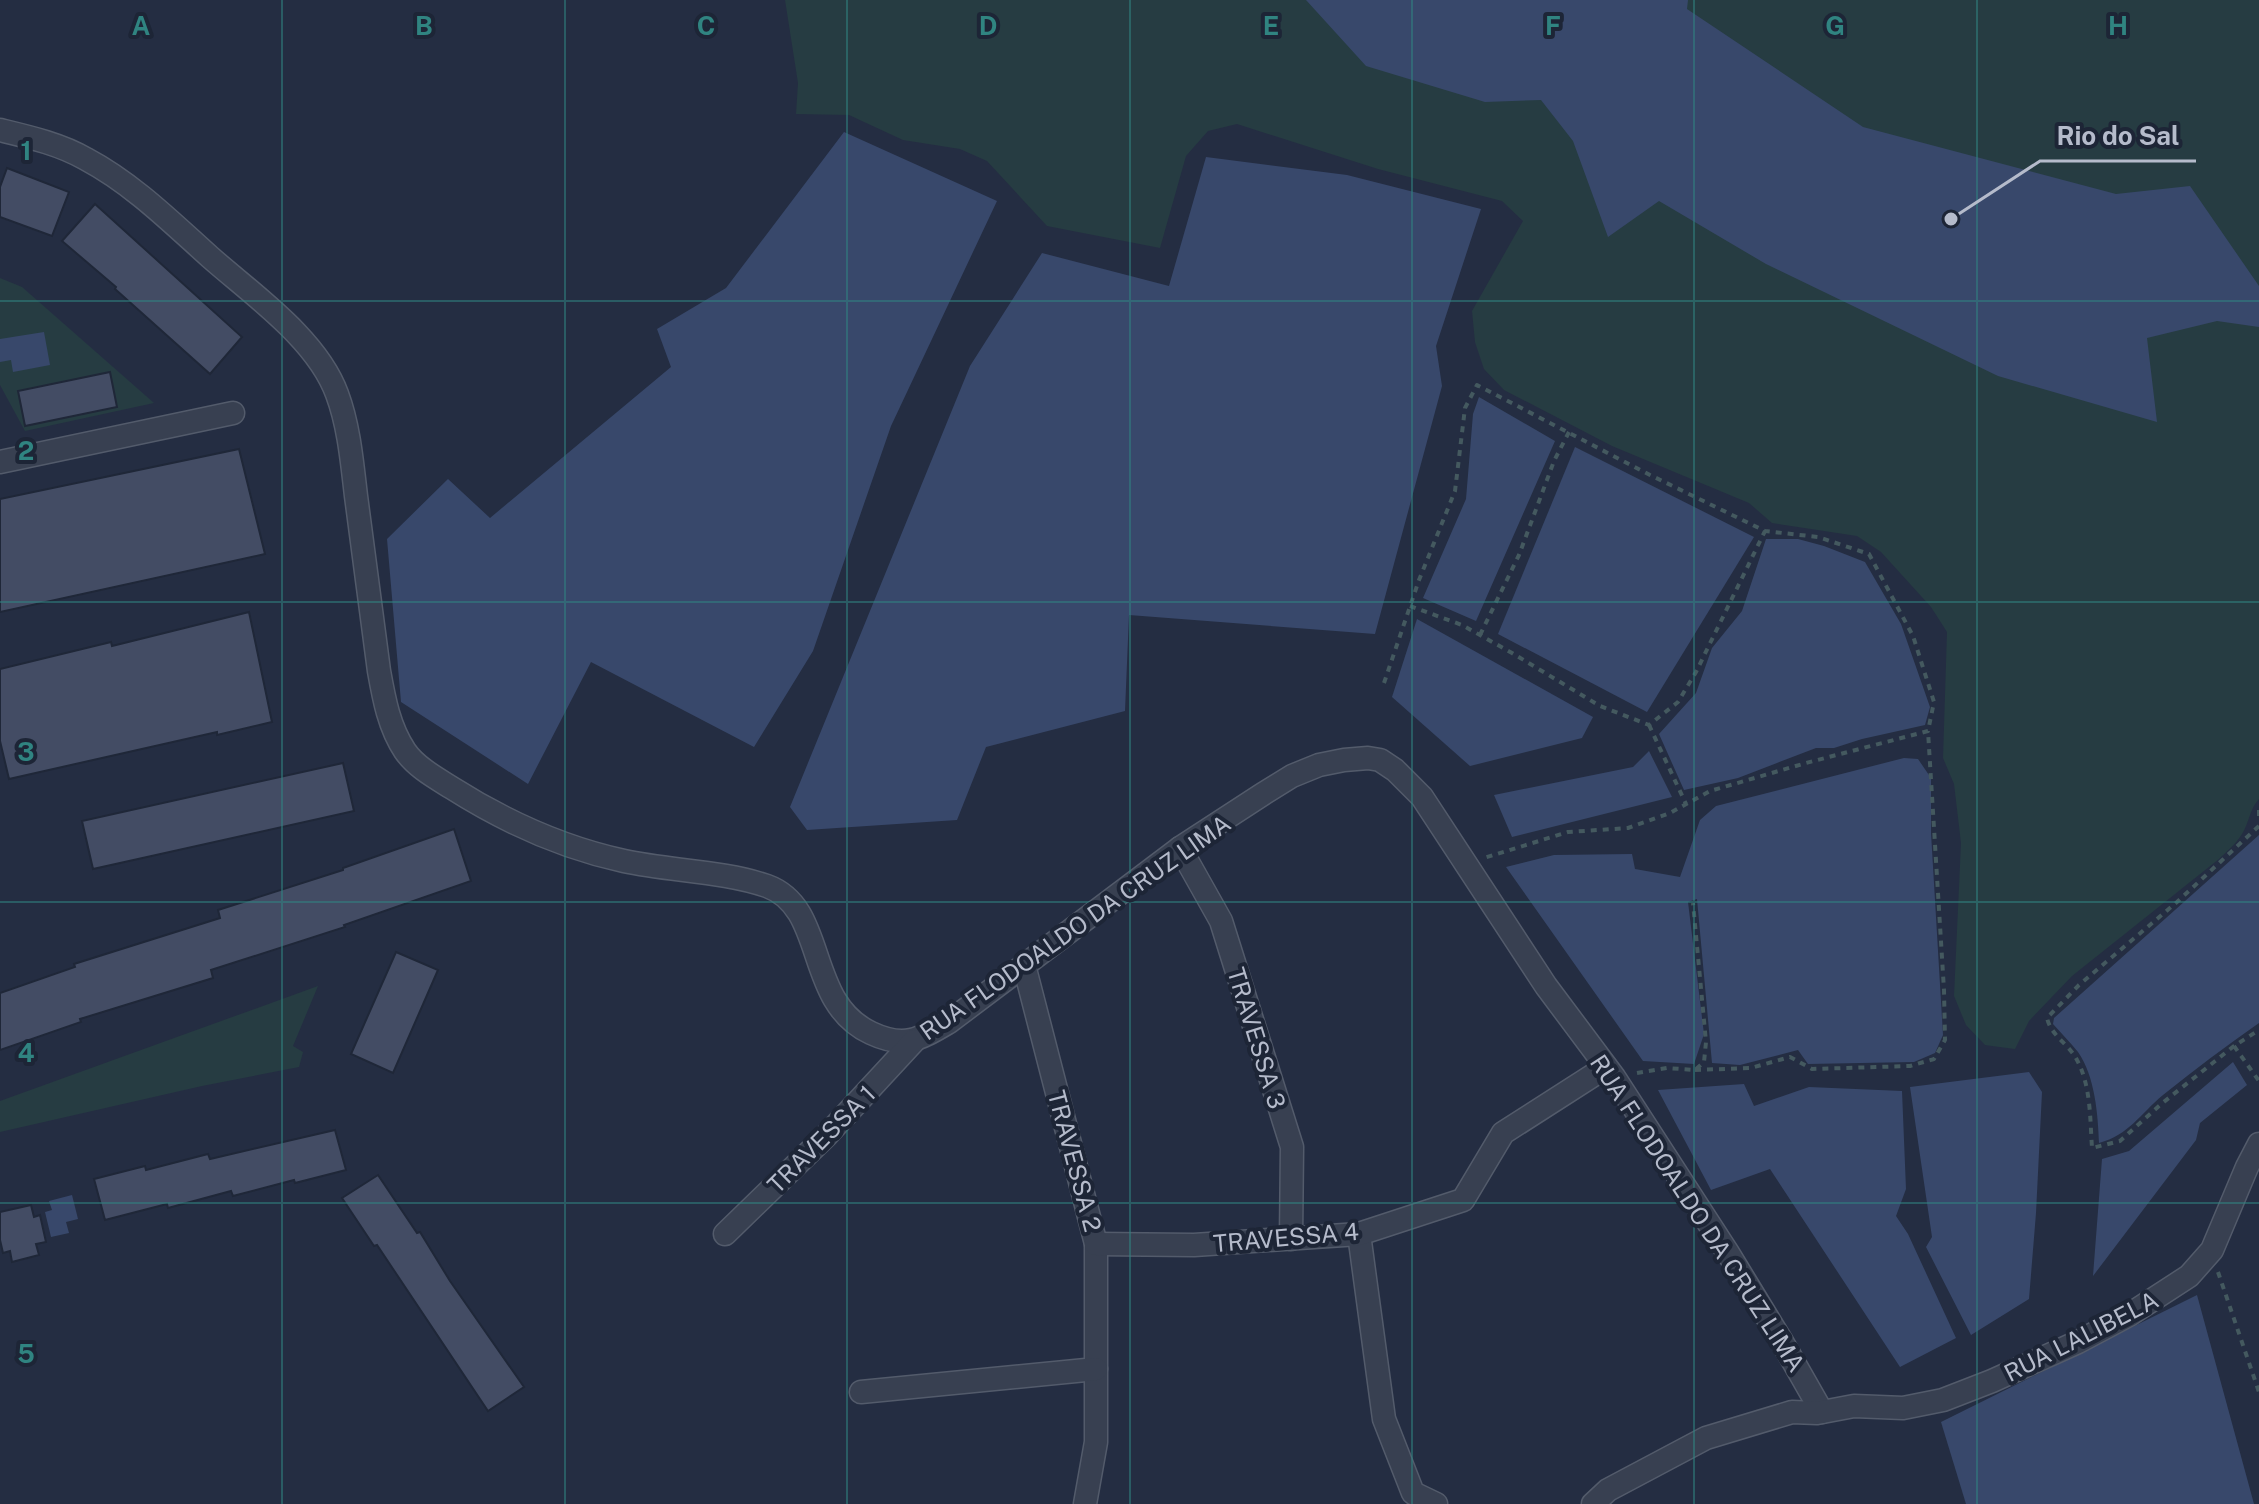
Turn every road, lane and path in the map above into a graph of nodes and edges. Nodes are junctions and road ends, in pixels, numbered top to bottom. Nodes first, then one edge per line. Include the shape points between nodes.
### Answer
1 (0, 130) edge
2 (233, 413) dead end
3 (1569, 432) junction
4 (0, 441) edge
5 (0, 461) edge
6 (1765, 531) junction
7 (1410, 606) junction
8 (1480, 635) junction
9 (1384, 683) dead end
10 (1649, 725) junction
11 (1928, 731) junction
12 (1686, 804) junction
13 (2259, 826) edge
14 (1180, 848) junction
15 (1467, 863) junction
16 (1693, 903) dead end
17 (1024, 965) junction
18 (2259, 1030) edge
19 (914, 1041) junction
20 (2234, 1046) junction
21 (1695, 1070) junction
22 (1610, 1072) junction
23 (2259, 1081) edge
24 (2259, 1144) edge
25 (725, 1234) dead end
26 (1359, 1234) junction
27 (1291, 1239) junction
28 (1096, 1244) junction
29 (2212, 1250) junction
30 (1096, 1369) junction
31 (861, 1392) dead end
32 (2259, 1392) edge
33 (1822, 1412) junction
34 (1085, 1504) edge
35 (1436, 1504) edge
36 (1593, 1504) edge

1 - 19 street, RUA FLODOALDO DA CRUZ LIMA via 84,157 112,174 288,325 329,375 349,445 386,708 405,752 417,764 498,815 582,850 771,887 802,919 831,994 846,1017 876,1036
2 - 5 street
3 - 6 path
3 - 7 path via 1477,385 1465,408 1455,491
3 - 8 path
4 - 5 street
6 - 10 path via 1696,672 1678,702
6 - 11 path via 1818,537 1869,554 1913,636 1934,702
7 - 8 path
7 - 9 path
8 - 10 path via 1600,706
10 - 12 path
11 - 12 path via 1723,787
11 - 21 path via 1945,1040 1934,1059 1910,1066 1812,1069 1790,1057 1751,1068
12 - 15 path via 1628,828 1568,832
13 - 20 path via 2047,1018 2077,1059 2088,1093 2092,1148 2120,1141
14 - 15 street, RUA FLODOALDO DA CRUZ LIMA via 1292,776 1319,765 1368,758 1380,760 1422,797
14 - 17 street, RUA FLODOALDO DA CRUZ LIMA
14 - 27 street, TRAVESSA 3 via 1221,921 1292,1147
15 - 22 street, RUA FLODOALDO DA CRUZ LIMA via 1546,986
16 - 21 path via 1706,1042 1704,1062
17 - 19 street, RUA FLODOALDO DA CRUZ LIMA via 949,1022
17 - 28 street, TRAVESSA 2
18 - 20 path
19 - 25 street, TRAVESSA 1
20 - 23 path
21 - 22 path
22 - 26 street, TRAVESSA 4 via 1503,1133 1463,1200
22 - 33 street, RUA FLODOALDO DA CRUZ LIMA via 1720,1240
24 - 29 street, RUA LALIBELA
26 - 27 street, TRAVESSA 4
26 - 35 street via 1384,1419 1413,1493
27 - 28 street, TRAVESSA 4
28 - 30 street, TRAVESSA 2
29 - 32 path
29 - 33 street, RUA LALIBELA via 2189,1276 2142,1307 1992,1381 1925,1405
30 - 31 street
30 - 34 street, TRAVESSA 2 via 1096,1442
33 - 36 street, RUA LALIBELA via 1792,1412 1706,1438 1608,1490

